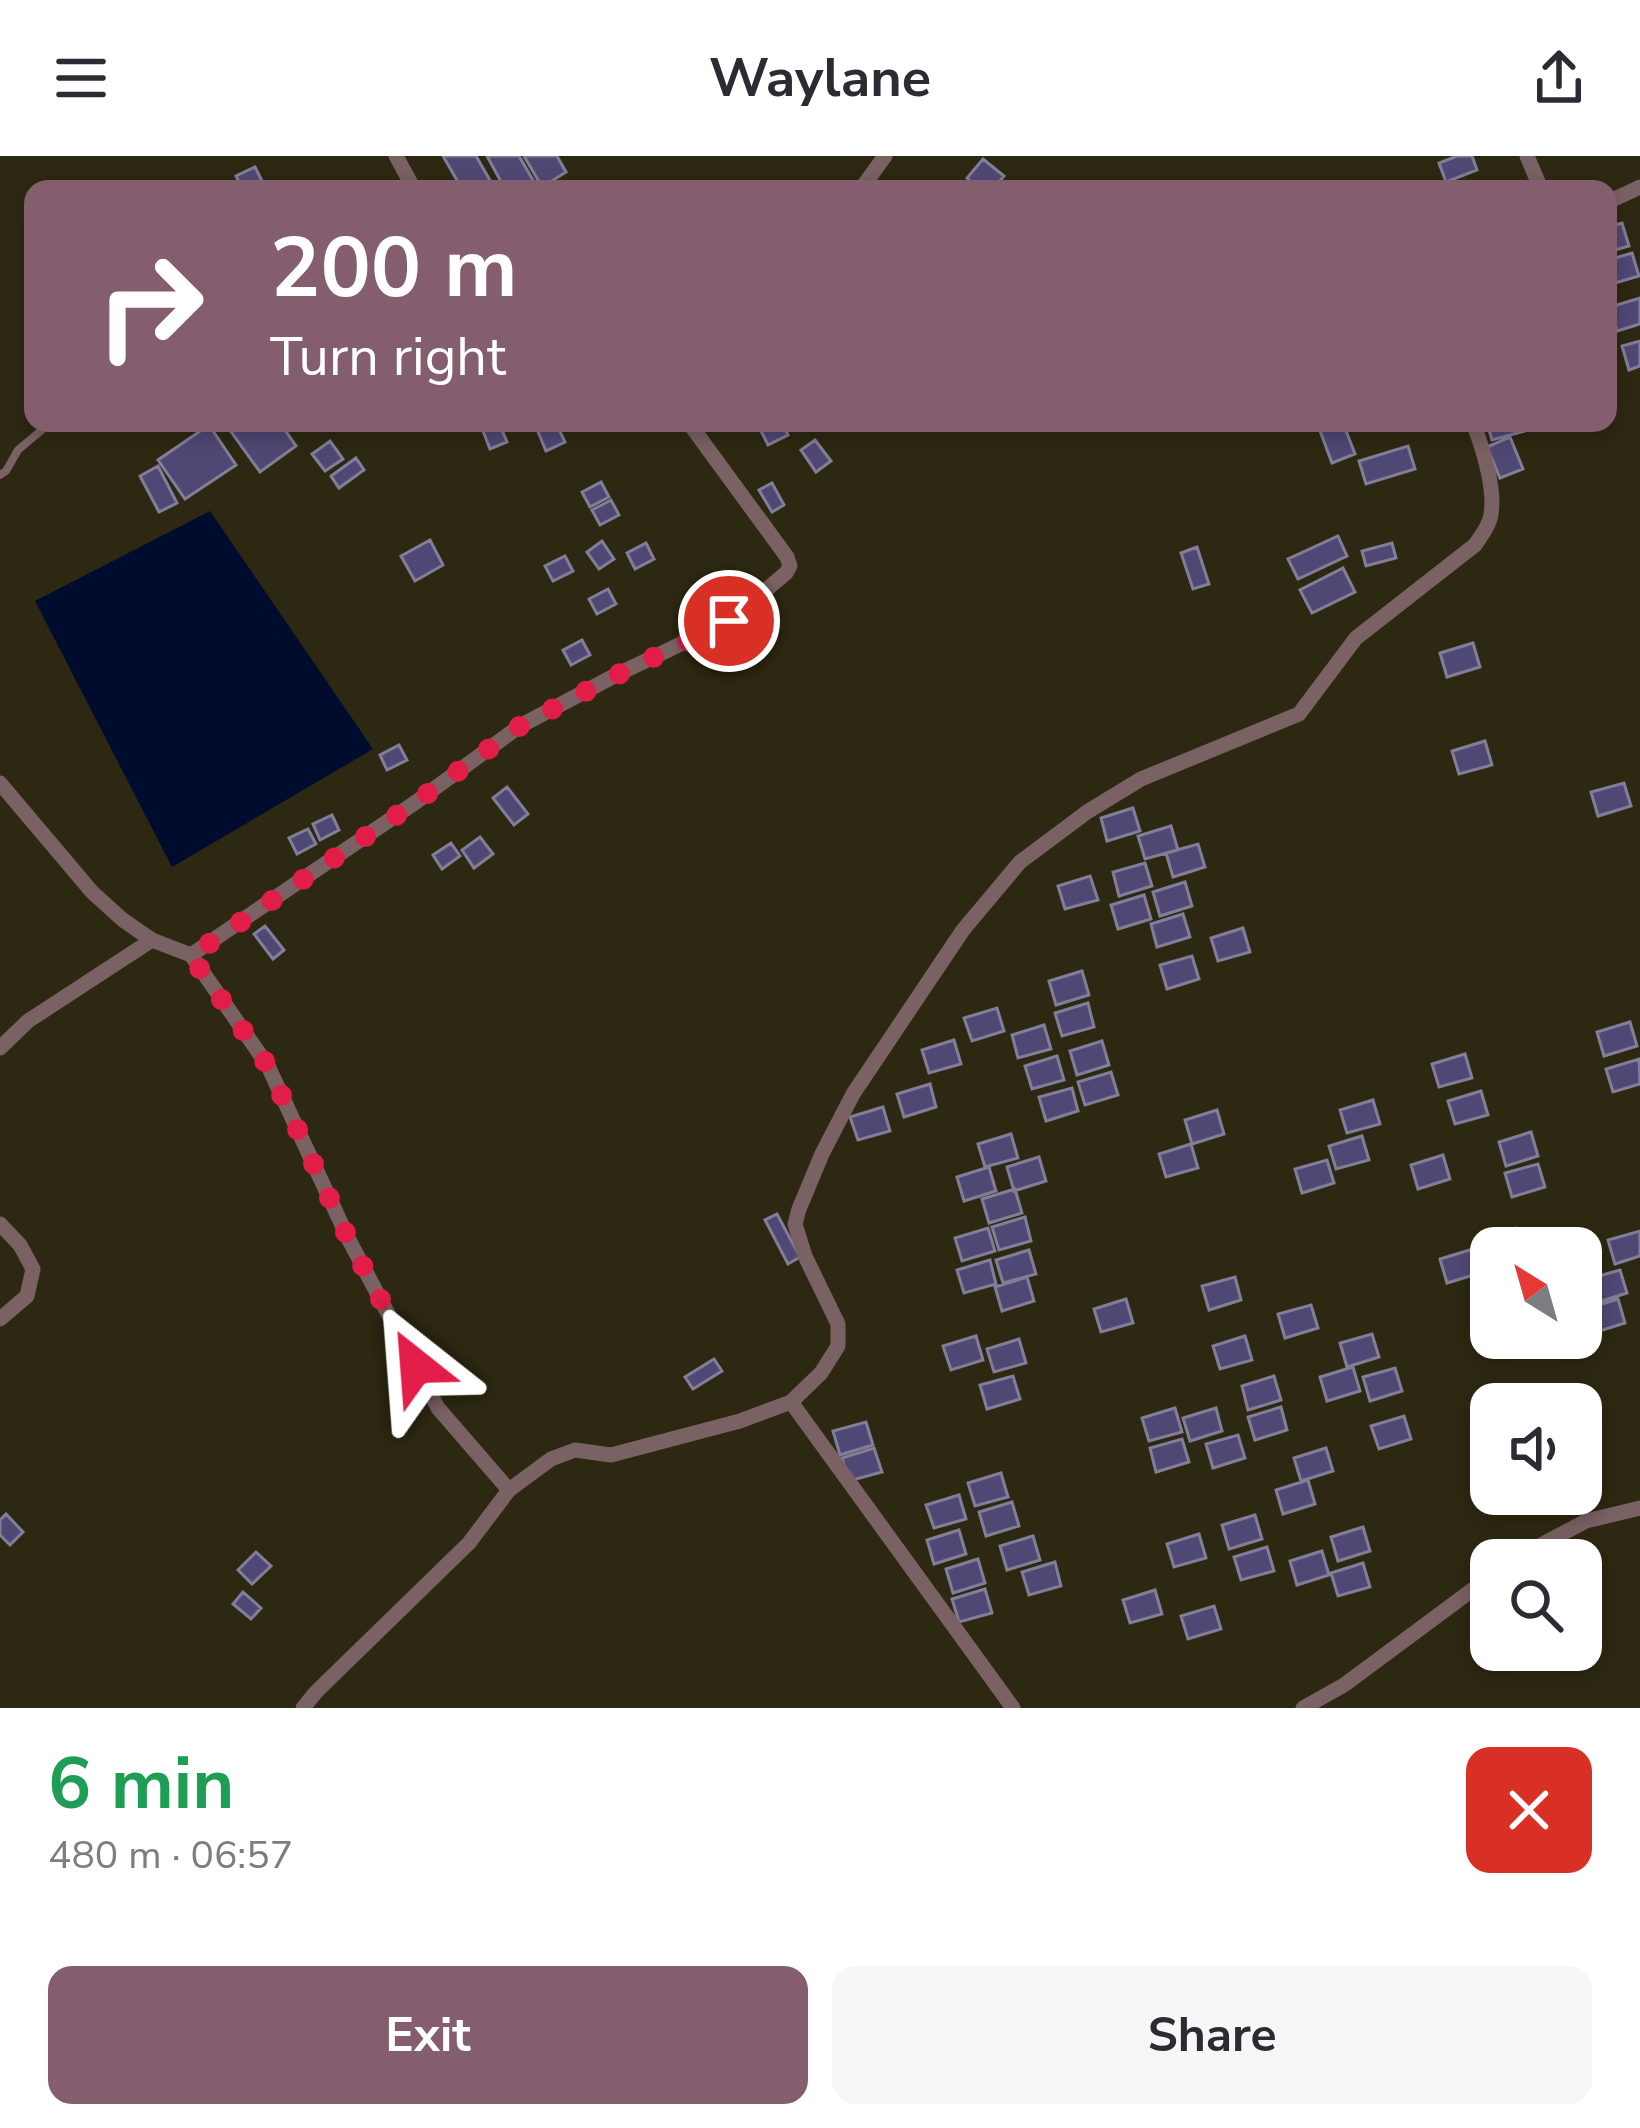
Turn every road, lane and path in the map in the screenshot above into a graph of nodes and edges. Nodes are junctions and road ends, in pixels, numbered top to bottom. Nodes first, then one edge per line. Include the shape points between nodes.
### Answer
1 (39, 432) edge
2 (696, 432) edge
3 (1476, 432) edge
4 (0, 475) edge
5 (0, 783) edge
6 (152, 940) junction
7 (191, 956) junction
8 (0, 1048) edge
9 (0, 1224) edge
10 (0, 1319) edge
11 (791, 1402) junction
12 (509, 1490) junction
13 (1640, 1508) edge
14 (1553, 1539) edge
15 (1470, 1592) edge
16 (303, 1708) edge
17 (1013, 1708) edge
18 (1303, 1708) edge

1 - 4 lane
2 - 7 street via 787,556 786,573 729,621 520,726
3 - 11 street via 1492,512 1475,545 1356,638 1299,714 1141,779 1087,812 1020,862 963,930 854,1094 799,1209 805,1256 838,1324 838,1346
5 - 6 street via 92,892
6 - 7 street
6 - 8 street
7 - 12 street via 268,1066 438,1408
9 - 10 street via 33,1270 27,1296
11 - 12 street via 611,1455 575,1450
11 - 17 street
12 - 16 street via 470,1543
13 - 14 street
15 - 18 street

